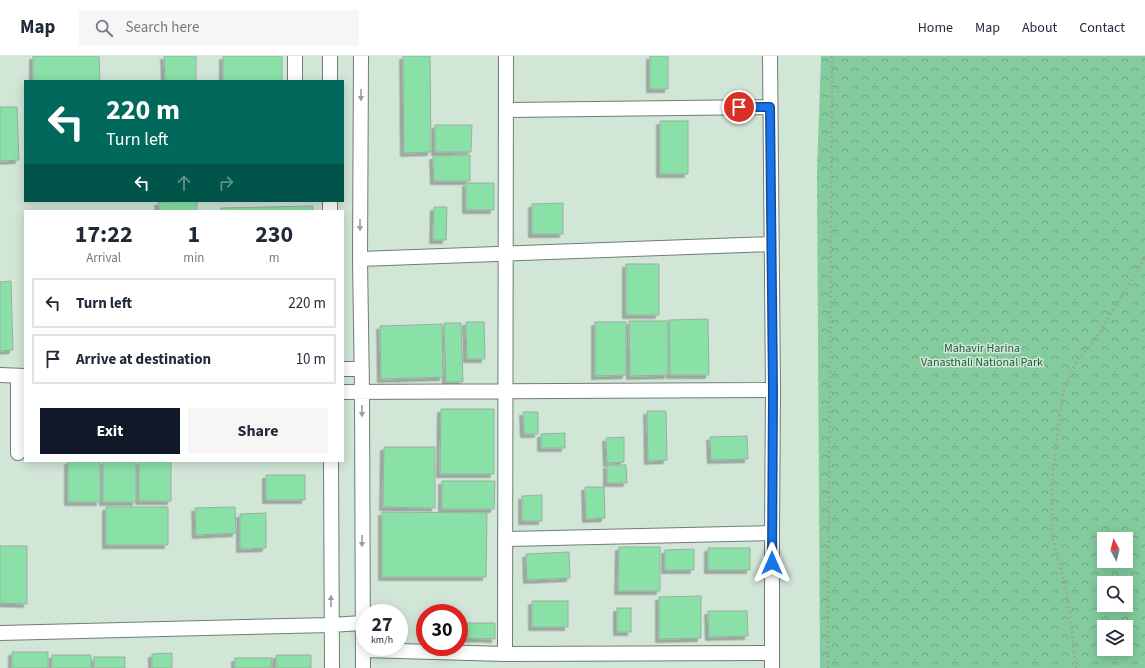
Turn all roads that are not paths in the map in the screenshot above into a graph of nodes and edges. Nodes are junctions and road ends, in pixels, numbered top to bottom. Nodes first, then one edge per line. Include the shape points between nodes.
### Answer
1 (295, 56) edge
2 (330, 56) edge
3 (361, 56) edge
4 (506, 56) edge
5 (770, 56) edge
6 (295, 80) edge
7 (330, 80) edge
8 (770, 107) junction
9 (506, 110) junction
10 (772, 244) junction
11 (506, 252) junction
12 (360, 259) junction
13 (344, 369) edge
14 (362, 369) junction
15 (0, 375) edge
16 (22, 376) edge
17 (506, 390) junction
18 (773, 390) junction
19 (362, 391) junction
20 (344, 392) edge
21 (18, 453) dead end
22 (331, 462) edge
23 (772, 533) junction
24 (506, 539) junction
25 (362, 604) edge
26 (356, 623) edge
27 (331, 625) junction
28 (0, 633) edge
29 (408, 651) edge
30 (772, 653) junction
31 (504, 654) junction
32 (363, 656) edge
33 (332, 668) edge
34 (363, 668) edge
35 (772, 668) edge

1 - 6 street
2 - 7 street
3 -> 12 street
4 - 9 street
5 - 8 street
8 - 9 street
8 - 10 street
9 - 11 street
10 - 11 street
10 - 18 street
11 - 12 street
11 - 17 street
12 - 14 street
13 - 14 street
14 - 19 street
15 - 16 street
16 - 21 street
17 - 18 street
17 - 19 street
17 - 24 street
18 - 23 street
19 - 20 street
19 -> 25 street
27 -> 22 street
23 - 24 street
23 - 30 street
24 - 31 street
26 - 27 street
27 - 28 street
27 - 33 street
29 - 31 street
30 - 31 street
30 - 35 street
32 - 34 street

